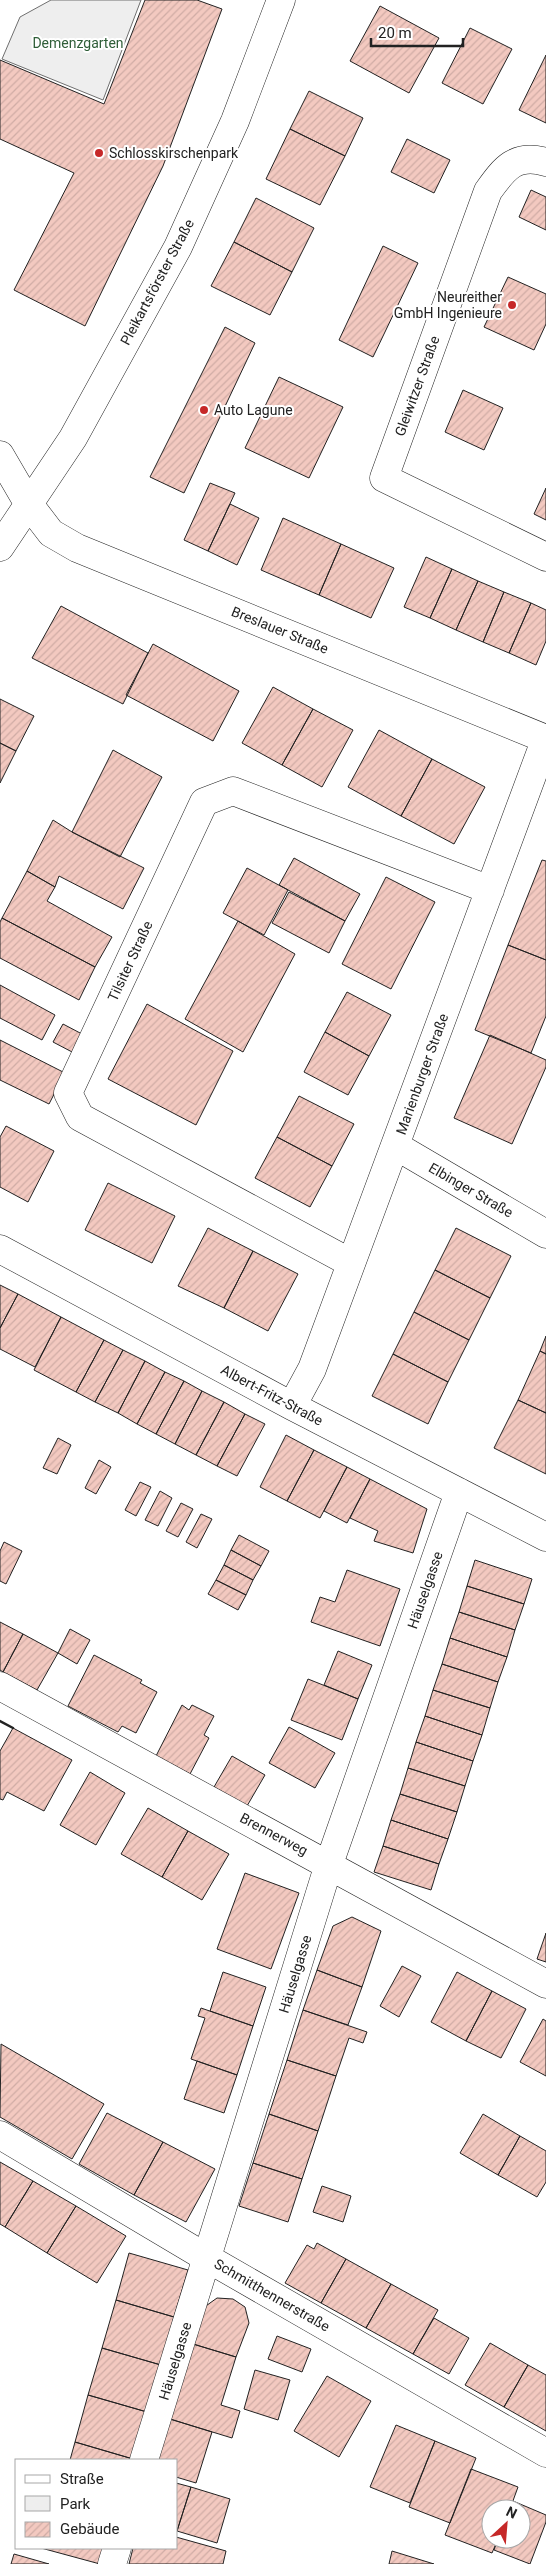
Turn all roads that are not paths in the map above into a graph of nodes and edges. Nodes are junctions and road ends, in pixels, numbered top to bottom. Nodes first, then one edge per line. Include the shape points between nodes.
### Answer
1 (281, 0) edge
2 (546, 162) edge
3 (0, 455) edge
4 (28, 503) junction
5 (0, 547) edge
6 (546, 557) edge
7 (546, 739) edge
8 (490, 890) junction
9 (396, 1146) junction
10 (546, 1234) edge
11 (0, 1249) edge
12 (351, 1263) junction
13 (292, 1406) junction
14 (459, 1492) junction
15 (546, 1537) edge
16 (0, 1686) edge
17 (329, 1864) junction
18 (546, 1984) edge
19 (0, 2135) edge
20 (207, 2258) junction
21 (546, 2452) edge
22 (144, 2459) edge
23 (117, 2549) edge
24 (112, 2564) edge

1 - 4 street, Pleikartsförster Straße via 235,121 178,247 73,438
2 - 6 street, Gleiwitzer Straße via 520,161 506,167 488,191 384,478
3 - 4 street, Breslauer Straße
4 - 5 street, Pleikartsförster Straße
4 - 7 street, Breslauer Straße via 51,533 77,548
7 - 8 street, Marienburger Straße
8 - 9 street, Marienburger Straße
8 - 12 street, Tilsiter Straße via 233,791 204,802 68,1094 80,1117
9 - 10 street, Elbinger Straße
9 - 12 street, Marienburger Straße
11 - 13 street, Albert-Fritz-Straße
12 - 13 street, Marienburger Straße via 312,1369
13 - 14 street, Albert-Fritz-Straße
14 - 15 street, Albert-Fritz-Straße
14 - 17 street, Häuselgasse
16 - 17 street, Brennerweg
17 - 18 street, Brennerweg
17 - 20 street, Häuselgasse
19 - 20 street, Schmitthennerstraße
20 - 21 street, Schmitthennerstraße
20 - 22 street, Häuselgasse
23 - 24 street

